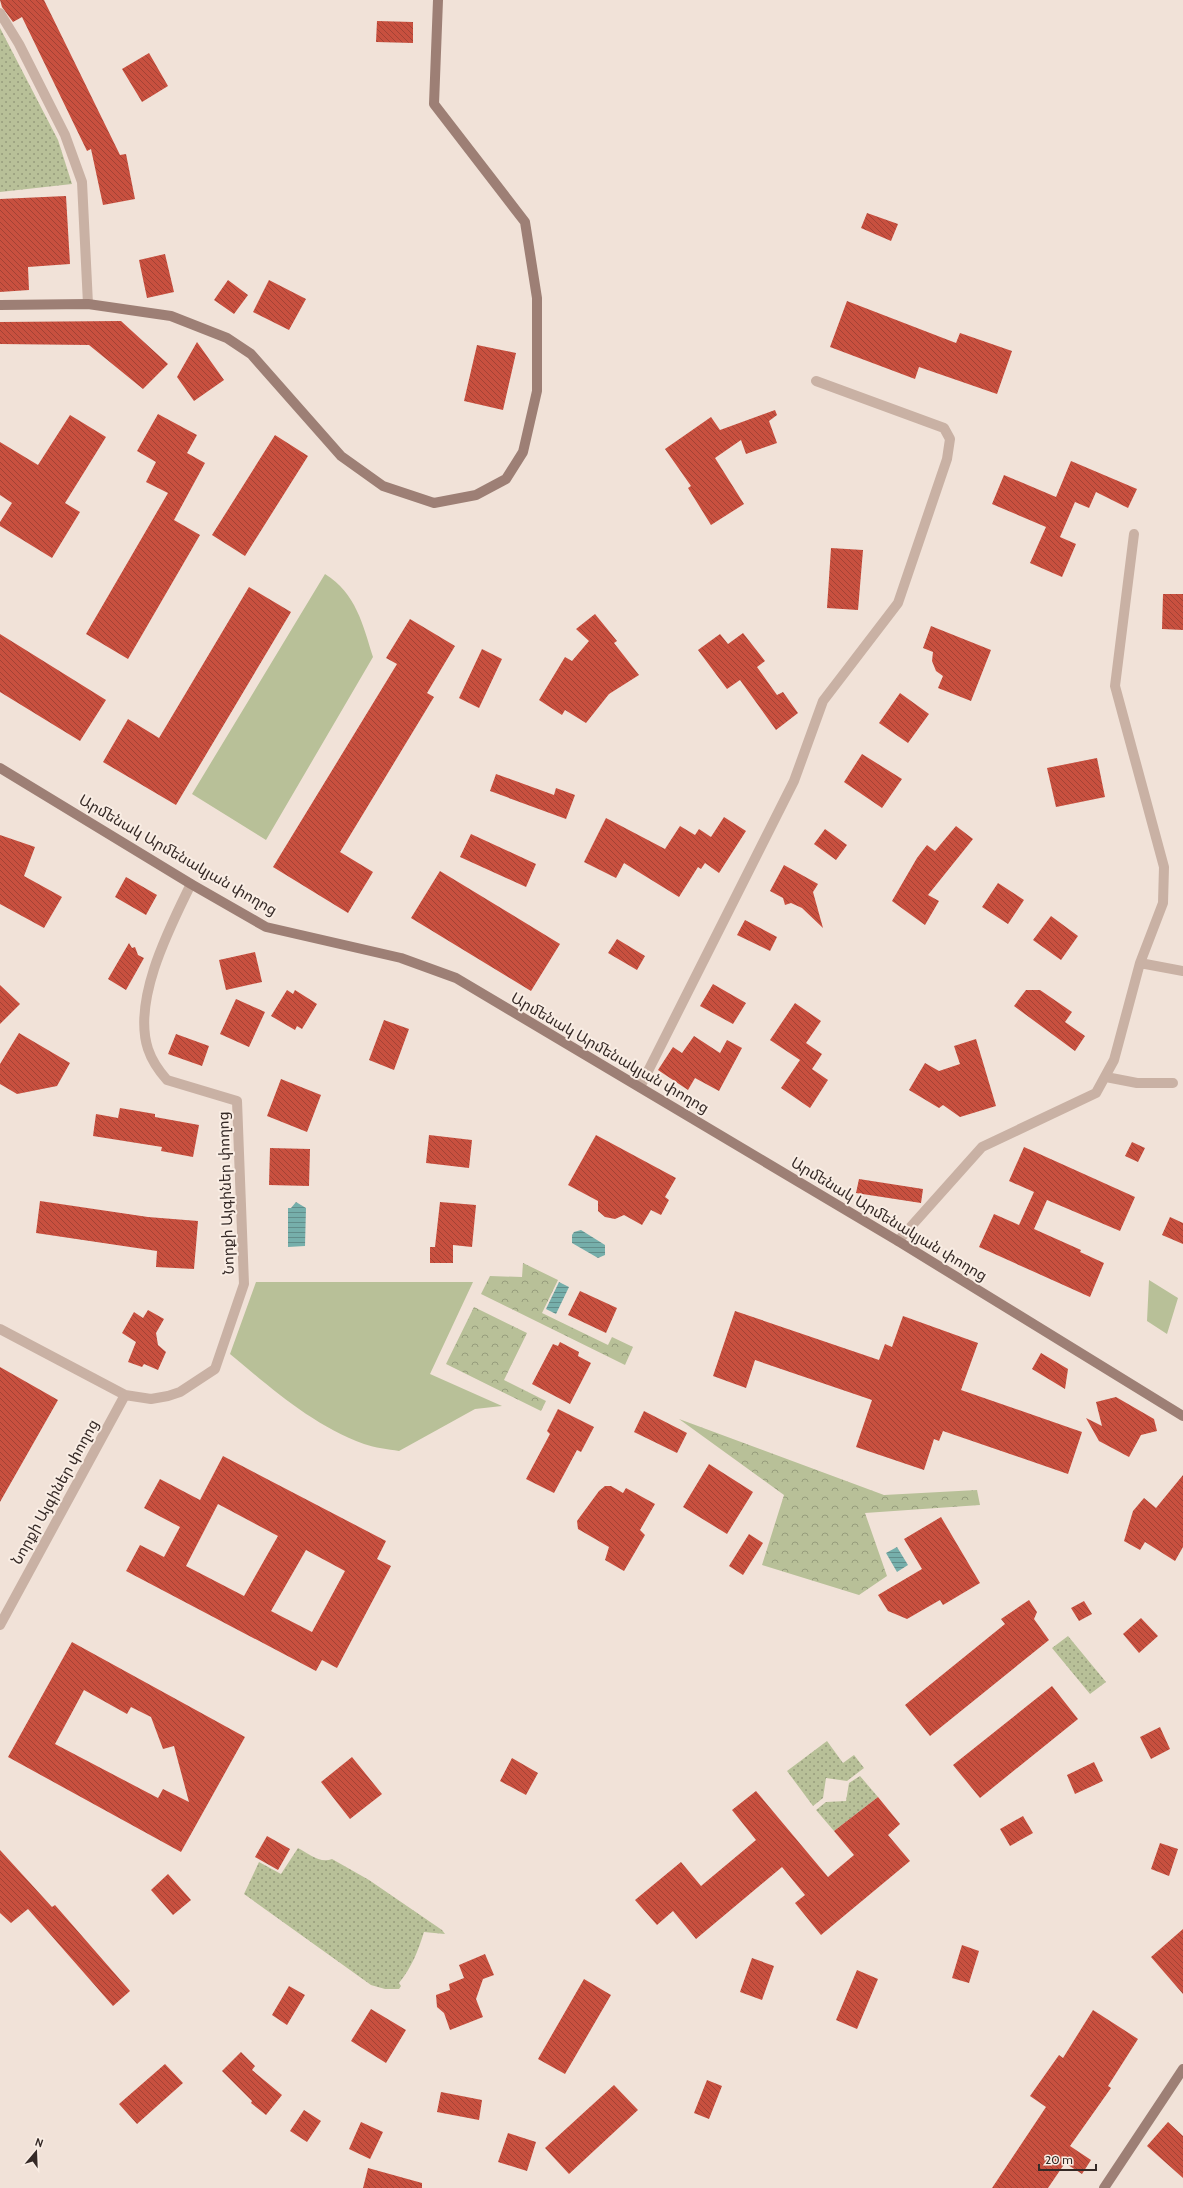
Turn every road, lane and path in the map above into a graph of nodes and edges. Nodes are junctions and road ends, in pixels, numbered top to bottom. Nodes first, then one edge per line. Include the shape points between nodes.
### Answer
1 (438, 0) edge
2 (0, 13) edge
3 (88, 304) junction
4 (0, 305) edge
5 (816, 381) dead end
6 (1134, 534) dead end
7 (0, 768) edge
8 (191, 884) junction
9 (1140, 963) junction
10 (1183, 971) edge
11 (1106, 1077) junction
12 (1173, 1083) dead end
13 (640, 1087) junction
14 (898, 1242) junction
15 (0, 1329) edge
16 (125, 1395) junction
17 (1183, 1416) edge
18 (0, 1625) edge
19 (1183, 2070) edge
20 (1104, 2188) edge

1 - 3 main road via 434,104 525,222 537,298 537,391 523,452 506,479 476,495 434,503 382,486 341,456 251,354 227,338 170,316
2 - 3 street via 19,44 66,136 82,182
3 - 4 main road
5 - 13 street via 944,428 950,439 947,459 898,603 823,701 794,781
6 - 9 street via 1115,686 1164,868 1163,903
7 - 8 main road, Արմենակ Արմենակյան փողոց
8 - 13 main road, Արմենակ Արմենակյան փողոց via 266,927 401,958 456,978
8 - 16 street, Նորքի Այգիներ փողոց via 163,941 146,1004 146,1039 155,1065 167,1080 237,1102 244,1284 215,1368 180,1392 168,1396 151,1399
9 - 10 street
9 - 11 street via 1114,1060
11 - 12 street via 1137,1083
11 - 14 street via 1096,1093 982,1147
13 - 14 main road, Արմենակ Արմենակյան փողոց
14 - 17 main road, Արմենակ Արմենակյան փողոց
15 - 16 street, Նորքի Այգիներ փողոց
16 - 18 street, Նորքի Այգիներ փողոց
19 - 20 main road

